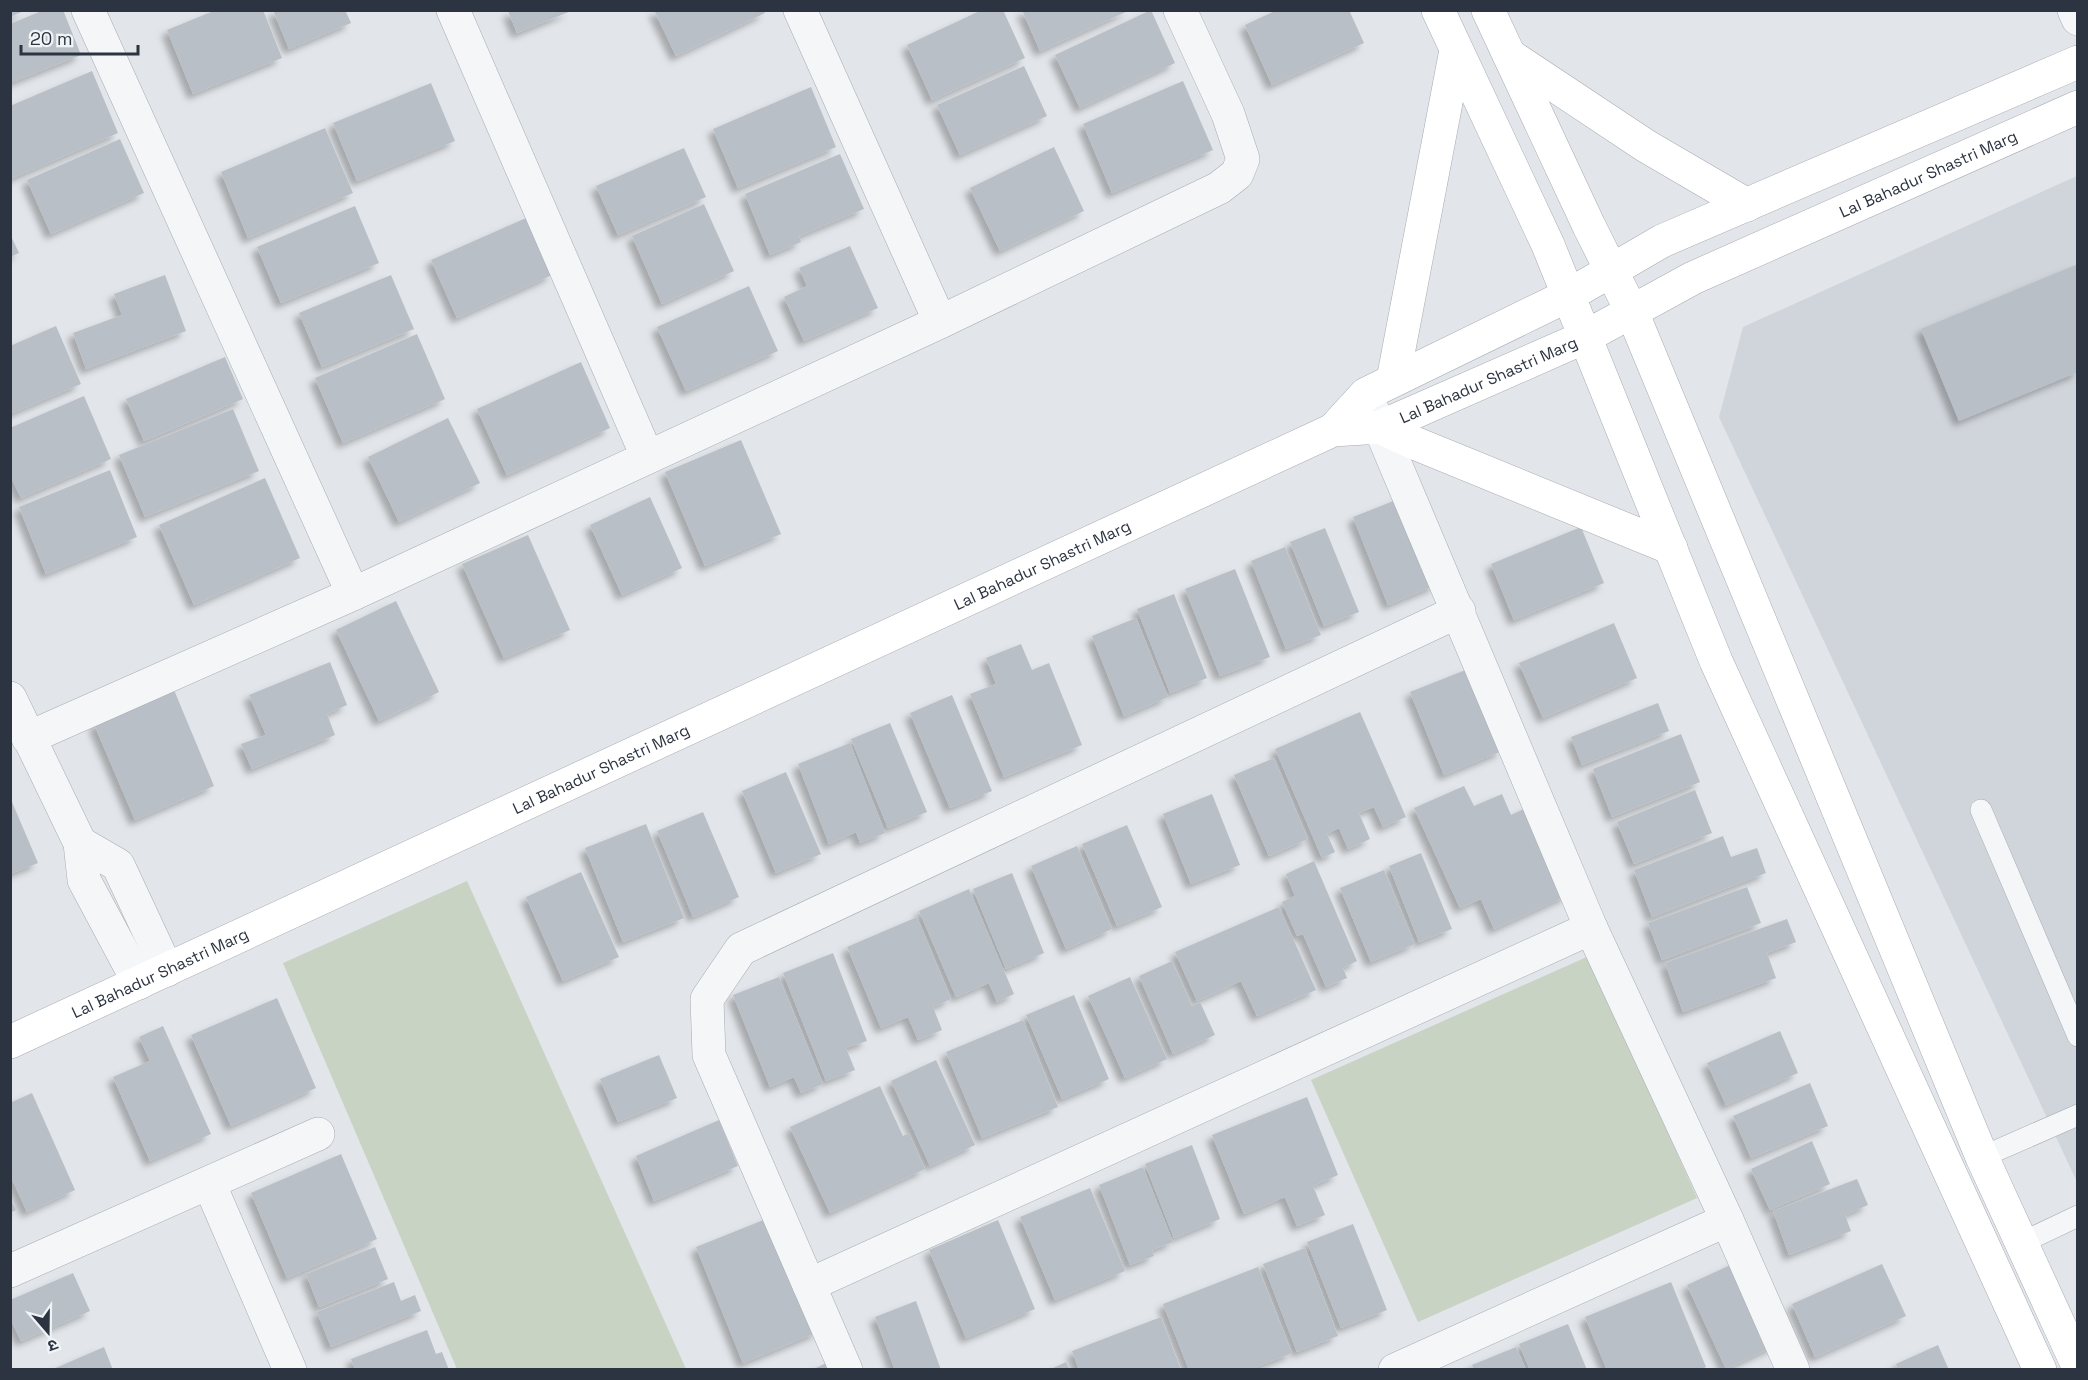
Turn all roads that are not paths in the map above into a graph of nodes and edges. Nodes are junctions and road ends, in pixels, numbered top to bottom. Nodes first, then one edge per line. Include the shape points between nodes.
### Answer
1 (88, 10) edge
2 (453, 10) edge
3 (800, 10) edge
4 (1180, 10) edge
5 (1438, 10) edge
6 (1488, 10) edge
7 (2074, 10) edge
8 (2078, 19) edge
9 (1456, 50) junction
10 (1508, 54) junction
11 (2078, 62) edge
12 (2078, 107) edge
13 (1747, 205) junction
14 (1612, 271) junction
15 (1569, 295) junction
16 (1632, 312) junction
17 (940, 322) junction
18 (1585, 337) junction
19 (1379, 387) junction
20 (1380, 427) junction
21 (1333, 430) junction
22 (647, 456) junction
23 (1671, 548) junction
24 (353, 594) junction
25 (1459, 611) junction
26 (10, 698) edge
27 (28, 738) junction
28 (1981, 810) dead end
29 (1591, 928) junction
30 (153, 976) junction
31 (2078, 1036) edge
32 (10, 1042) edge
33 (2078, 1115) edge
34 (318, 1134) dead end
35 (1982, 1157) junction
36 (209, 1183) junction
37 (2078, 1216) edge
38 (1727, 1220) junction
39 (2021, 1243) junction
40 (10, 1271) edge
41 (809, 1285) junction
42 (2078, 1366) edge
43 (290, 1370) edge
44 (846, 1370) edge
45 (1395, 1370) edge
46 (1793, 1370) edge
47 (2040, 1370) edge

1 - 24 street
2 - 22 street
3 - 17 street
4 - 17 street via 1236,136 1243,159 1237,174 1219,189
5 - 9 street
6 - 10 street
7 - 8 street
9 - 15 street
9 - 19 street
10 - 13 street via 1646,146
10 - 14 street
11 - 13 street
12 - 16 street, Lal Bahadur Shastri Marg via 1693,278
13 - 14 street via 1662,241
14 - 15 street
14 - 16 street
15 - 18 street
15 - 19 street
16 - 18 street, Lal Bahadur Shastri Marg
16 - 35 street
17 - 22 street
18 - 20 street, Lal Bahadur Shastri Marg
18 - 23 street
19 - 20 street
19 - 21 street
20 - 21 street, Lal Bahadur Shastri Marg
20 - 23 street
20 - 25 street
21 - 30 street, Lal Bahadur Shastri Marg
22 - 24 street
23 - 47 street via 1716,661
24 - 27 street
25 - 29 street
25 - 41 street via 741,949 706,999 709,1055
26 - 27 street
27 - 30 street via 80,843 118,866
28 - 31 lane
29 - 38 street
29 - 41 street
30 - 32 street, Lal Bahadur Shastri Marg
33 - 35 lane
34 - 36 street
35 - 39 street
36 - 40 street
36 - 43 street
37 - 39 lane
38 - 45 street
38 - 46 street
39 - 42 street
41 - 44 street

